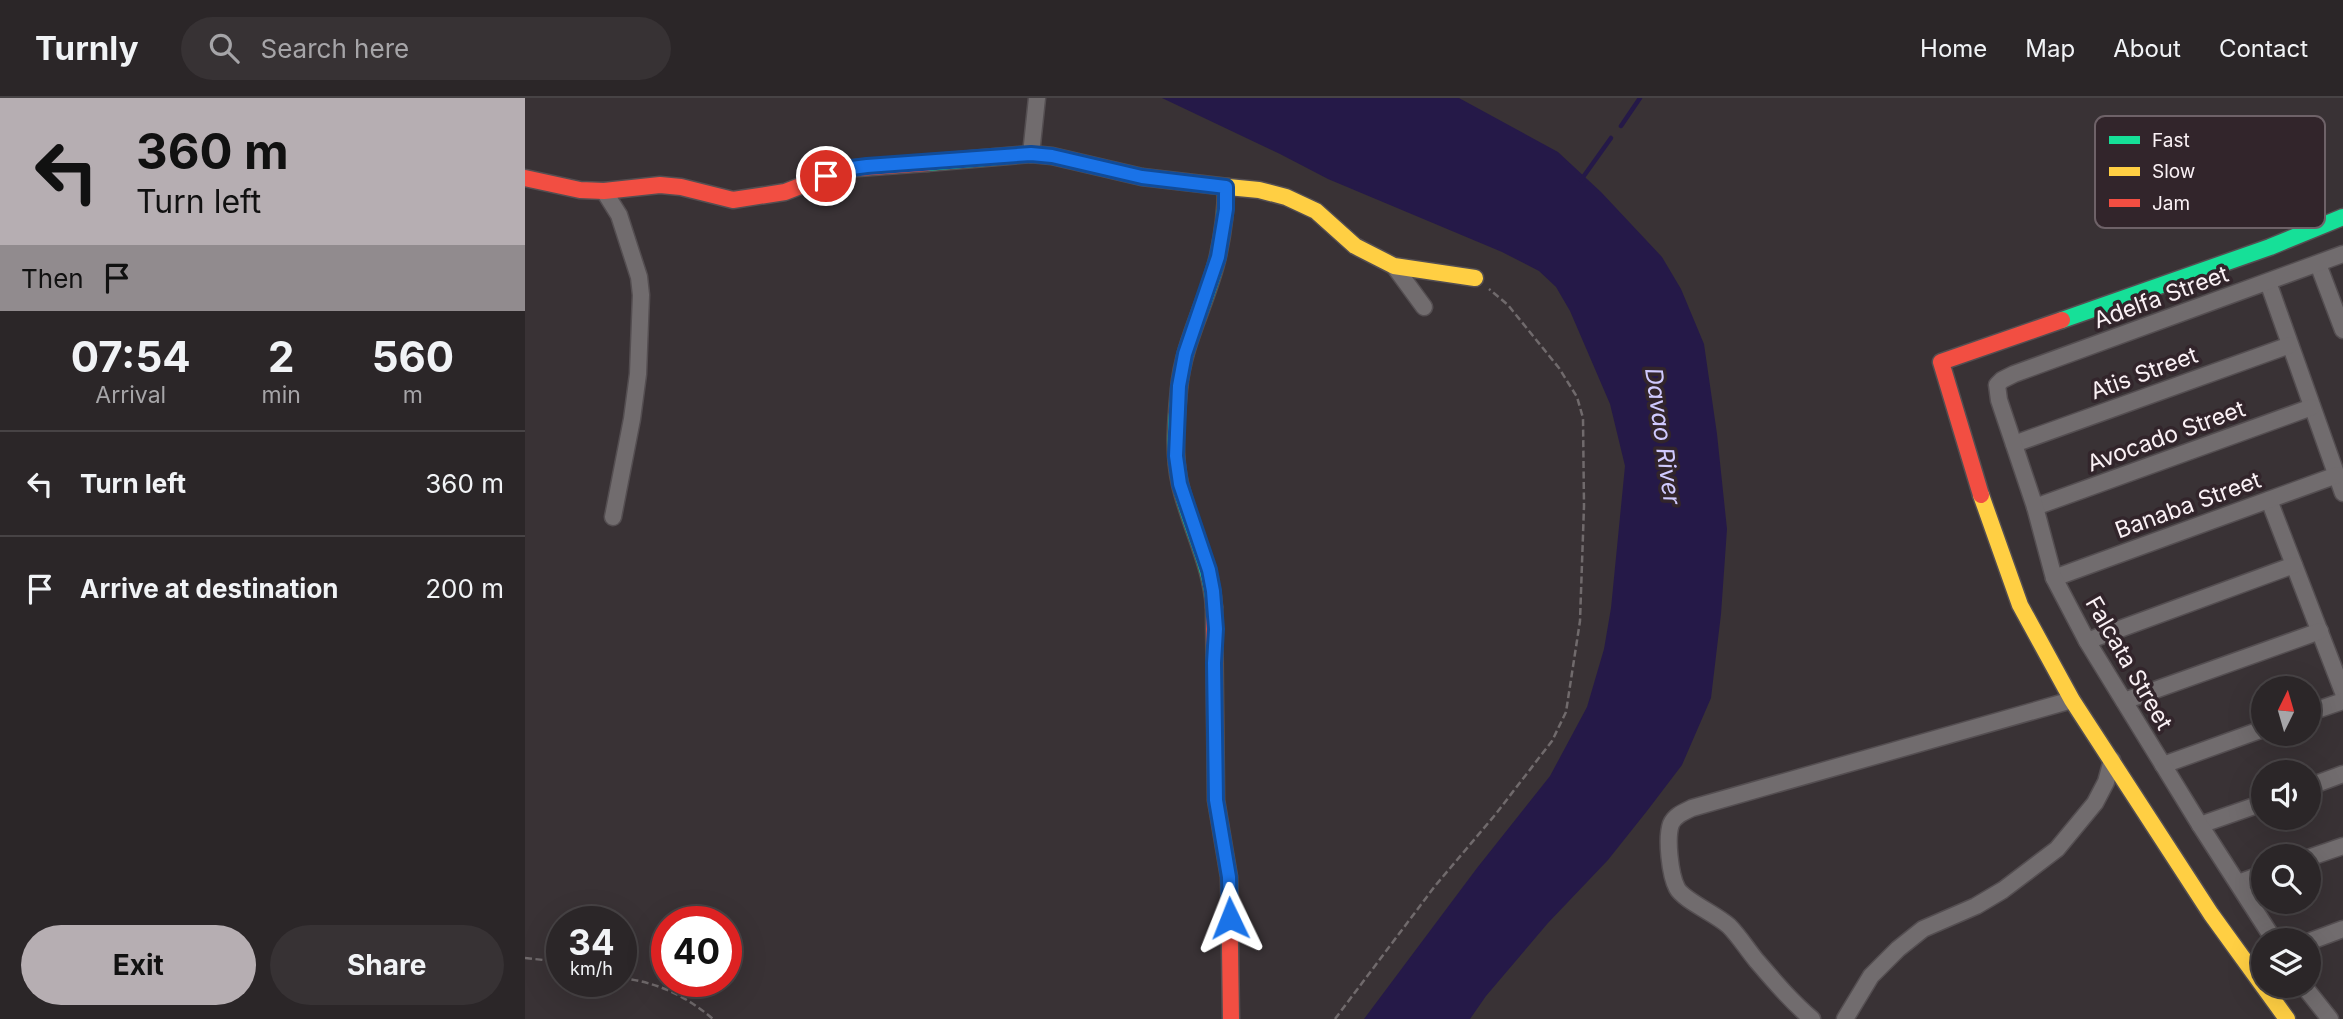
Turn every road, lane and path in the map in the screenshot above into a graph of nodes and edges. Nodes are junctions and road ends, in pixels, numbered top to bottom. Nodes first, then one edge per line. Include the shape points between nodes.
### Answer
1 (1037, 98) edge
2 (1031, 154) junction
3 (525, 178) edge
4 (1226, 187) junction
5 (604, 191) junction
6 (2343, 217) edge
7 (2325, 224) edge
8 (2316, 228) edge
9 (2343, 254) edge
10 (2318, 264) junction
11 (1394, 265) junction
12 (1475, 278) joint
13 (2268, 282) junction
14 (1424, 307) dead end
15 (2343, 330) edge
16 (2290, 345) junction
17 (1997, 385) joint
18 (2312, 407) junction
19 (2014, 444) junction
20 (2337, 475) junction
21 (2343, 493) edge
22 (2269, 500) junction
23 (2035, 507) junction
24 (613, 517) dead end
25 (2294, 565) junction
26 (2055, 578) junction
27 (2320, 631) junction
28 (2087, 641) junction
29 (2343, 692) edge
30 (2072, 700) junction
31 (2124, 701) junction
32 (2343, 701) edge
33 (2321, 709) edge
34 (2251, 733) edge
35 (2112, 760) junction
36 (2163, 765) junction
37 (2343, 774) edge
38 (2321, 782) edge
39 (2251, 807) edge
40 (2200, 825) junction
41 (2343, 846) edge
42 (2321, 854) edge
43 (2251, 878) edge
44 (2238, 883) junction
45 (2266, 928) edge
46 (2343, 929) edge
47 (2321, 937) edge
48 (525, 958) edge
49 (546, 960) edge
50 (637, 980) edge
51 (2316, 998) edge
52 (2334, 1016) edge
53 (713, 1019) edge
54 (1231, 1019) edge
55 (1335, 1019) edge
56 (1812, 1019) edge
57 (1845, 1019) edge
58 (2287, 1019) edge

1 - 2 street
2 - 4 street via 1142,177
2 - 5 street via 844,169 785,192 733,200 660,185
3 - 5 street
4 - 11 street via 1259,190 1316,211 1355,246
4 - 54 street via 1218,257 1185,354 1179,386 1176,456 1180,484 1213,591 1216,800 1229,877
5 - 24 street via 619,215 641,295 638,374
6 - 7 street
8 - 30 street via 1941,362 2007,572
9 - 10 street, Adelfa Street
10 - 13 street, Adelfa Street
10 - 15 street
11 - 12 street
11 - 14 street
12 - 55 path via 1508,305 1559,368 1577,397 1583,418 1580,621 1566,712 1552,741
13 - 16 street
13 - 17 street, Adelfa Street via 2014,374
16 - 18 street
16 - 19 street, Atis Street
17 - 19 street, Falcata Street
18 - 20 street
18 - 23 street, Avocado Street
19 - 23 street, Falcata Street
20 - 21 street
20 - 22 street, Banaba Street
22 - 25 street
22 - 26 street, Banaba Street
23 - 26 street, Falcata Street
25 - 27 street
25 - 28 street
26 - 28 street, Falcata Street
27 - 29 street
27 - 31 street
28 - 31 street, Falcata Street
30 - 35 street
30 - 56 street via 1679,814 1671,824 1669,839 1678,891 1730,927 1782,991
31 - 36 street, Falcata Street
32 - 33 street
34 - 36 street
35 - 57 street via 2095,803 2057,849 2003,890 1923,929 1898,949 1871,976
35 - 58 street via 2211,914
36 - 40 street, Falcata Street
37 - 38 street
39 - 40 street
40 - 44 street, Falcata Street
41 - 42 street
43 - 44 street
44 - 45 street, Falcata Street
46 - 47 street
48 - 49 path
50 - 53 path via 681,995
51 - 52 street

